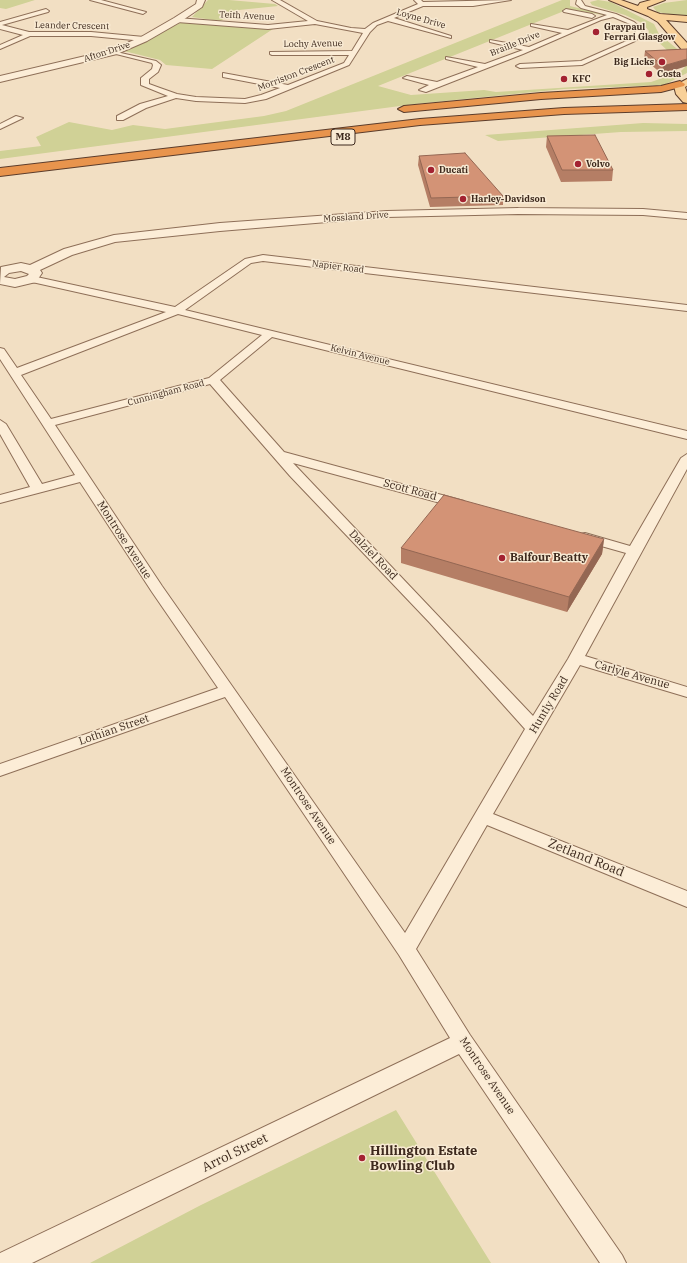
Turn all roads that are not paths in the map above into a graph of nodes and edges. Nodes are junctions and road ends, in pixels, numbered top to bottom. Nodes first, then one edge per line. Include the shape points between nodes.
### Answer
1 (93, 0) edge
2 (201, 0) edge
3 (275, 0) edge
4 (508, 0) edge
5 (581, 0) edge
6 (613, 0) edge
7 (661, 0) edge
8 (420, 2) edge
9 (489, 3) junction
10 (504, 9) dead end
11 (46, 11) dead end
12 (566, 11) dead end
13 (143, 12) dead end
14 (648, 13) junction
15 (614, 15) junction
16 (603, 18) junction
17 (388, 19) junction
18 (177, 20) junction
19 (687, 20) edge
20 (314, 22) junction
21 (0, 24) edge
22 (532, 25) dead end
23 (0, 27) edge
24 (367, 31) junction
25 (568, 32) junction
26 (29, 34) junction
27 (449, 37) dead end
28 (144, 39) junction
29 (492, 41) dead end
30 (0, 47) edge
31 (529, 48) junction
32 (687, 49) edge
33 (114, 52) junction
34 (272, 53) dead end
35 (355, 53) junction
36 (448, 58) dead end
37 (483, 66) junction
38 (520, 66) dead end
39 (226, 75) dead end
40 (407, 78) dead end
41 (0, 79) edge
42 (685, 82) edge
43 (440, 85) junction
44 (288, 87) junction
45 (423, 90) dead end
46 (176, 96) junction
47 (687, 100) edge
48 (668, 104) junction
49 (687, 107) edge
50 (394, 110) dead end
51 (19, 118) dead end
52 (120, 118) dead end
53 (665, 120) dead end
54 (615, 121) dead end
55 (556, 124) dead end
56 (0, 127) edge
57 (223, 134) dead end
58 (98, 152) junction
59 (0, 164) edge
60 (0, 172) edge
61 (0, 176) edge
62 (687, 216) edge
63 (32, 274) junction
64 (2, 277) edge
65 (687, 308) edge
66 (177, 311) junction
67 (270, 334) junction
68 (0, 351) edge
69 (15, 373) junction
70 (213, 380) junction
71 (48, 423) junction
72 (0, 424) edge
73 (687, 435) edge
74 (279, 455) junction
75 (687, 458) edge
76 (83, 477) junction
77 (38, 489) junction
78 (0, 499) edge
79 (472, 507) edge
80 (572, 534) edge
81 (634, 551) junction
82 (576, 659) junction
83 (228, 690) junction
84 (687, 692) edge
85 (534, 728) junction
86 (0, 770) edge
87 (484, 817) junction
88 (687, 899) edge
89 (406, 949) junction
90 (463, 1042) junction
91 (6, 1263) edge
92 (614, 1263) edge

1 - 13 street
2 - 18 street, Afton Drive
3 - 20 street
4 - 9 street
5 - 15 street via 579,4 583,7
6 - 14 main road
7 - 14 main road via 642,5 642,9
8 - 9 street
8 - 17 street, Morriston Crescent via 411,10
9 - 10 street
11 - 21 street
12 - 16 street
14 - 19 main road
14 - 32 main road via 661,20
15 - 16 street, Braille Drive
15 - 38 street via 635,25 639,35 582,63
16 - 25 street, Braille Drive
17 - 24 street, Morriston Crescent via 375,24
17 - 27 street, Loyne Drive
18 - 20 street, Teith Avenue via 268,27
18 - 28 street, Afton Drive
20 - 24 street
22 - 25 street
23 - 26 street, Leander Crescent
24 - 35 street, Morriston Crescent
25 - 31 street, Braille Drive
26 - 28 street, Leander Crescent via 102,34
26 - 30 street
28 - 33 street, Afton Drive
29 - 31 street
31 - 37 street, Braille Drive
33 - 41 street, Afton Drive
33 - 46 street, Morriston Crescent via 154,62 157,65 155,70 145,78 145,84
34 - 35 street, Lochy Avenue
35 - 44 street, Morriston Crescent via 347,64
36 - 37 street
37 - 43 street, Braille Drive
39 - 44 street
40 - 43 street
42 - 47 main road via 679,90
42 - 50 highway via 661,89 535,96
43 - 45 street, Braille Drive
44 - 46 street, Morriston Crescent via 245,101 215,101
46 - 52 street via 143,106
47 - 48 highway, M8
48 - 49 highway, M8
48 - 58 highway, M8 via 536,106 415,115
48 - 60 highway, M8 via 420,122
51 - 56 street
53 - 54 highway
55 - 61 highway, M8 via 377,134
57 - 58 highway, M8
58 - 59 highway, M8
62 - 63 street, Mossland Drive via 643,212 518,211 386,214 220,227 114,239 68,252
63 - 64 street via 21,267
63 - 66 street, Kelvin Avenue
65 - 66 street, Napier Road via 262,258 248,261
66 - 67 street, Kelvin Avenue
66 - 69 street, Napier Road
67 - 70 street, Cunningham Road
67 - 73 street, Kelvin Avenue
68 - 69 street, Montrose Avenue
69 - 71 street, Montrose Avenue
70 - 71 street, Cunningham Road
70 - 74 street, Dalziel Road
71 - 76 street, Montrose Avenue
72 - 77 street
74 - 79 street, Scott Road
74 - 85 street, Dalziel Road
75 - 81 street, Huntly Road
76 - 77 street
76 - 83 street, Montrose Avenue
77 - 78 street
80 - 81 street
81 - 82 street, Huntly Road
82 - 84 street, Carlyle Avenue
82 - 85 street, Huntly Road
83 - 86 street, Lothian Street
83 - 89 street, Montrose Avenue
85 - 87 street, Huntly Road
87 - 88 street, Zetland Road
87 - 89 street, Huntly Road
89 - 90 street, Montrose Avenue
90 - 91 street, Arrol Street
90 - 92 street, Montrose Avenue

